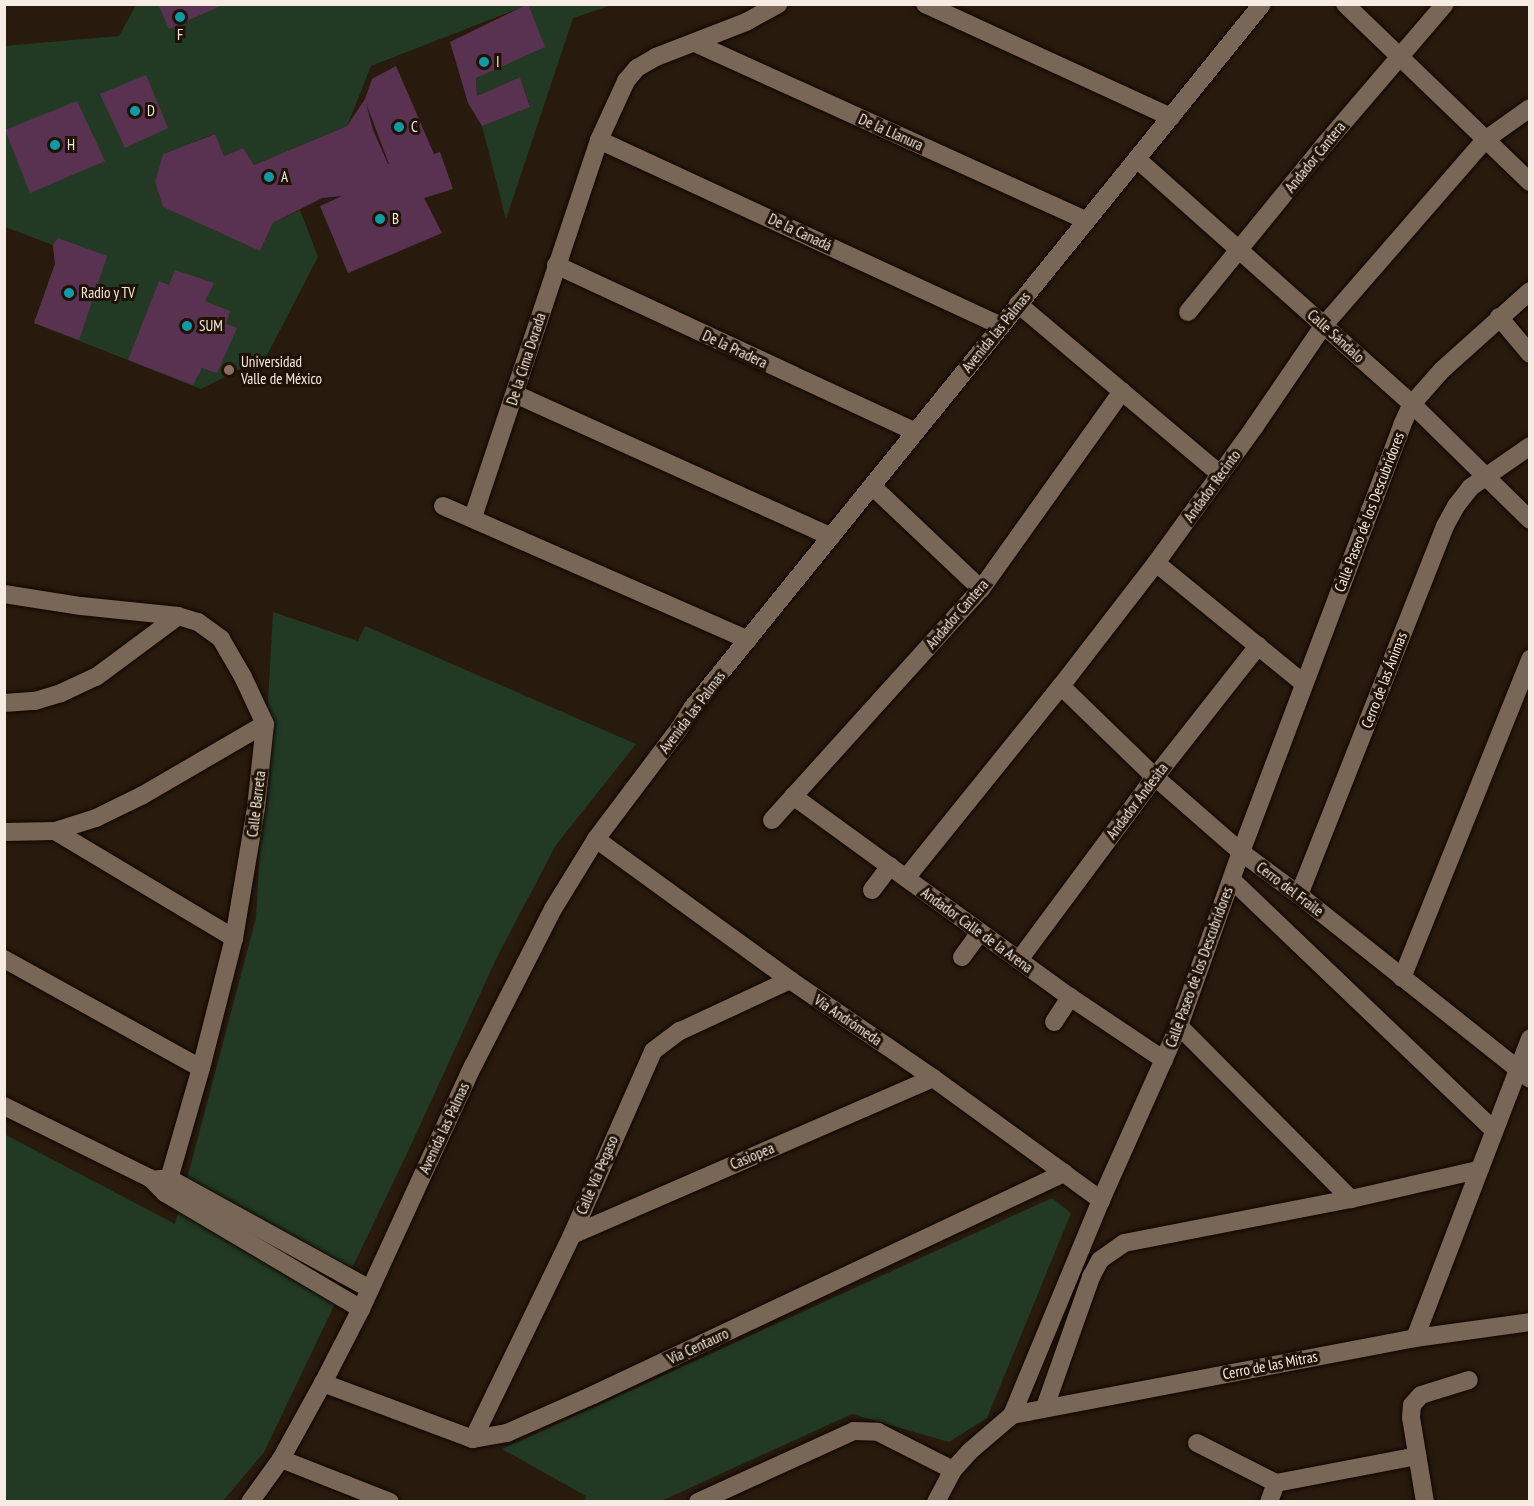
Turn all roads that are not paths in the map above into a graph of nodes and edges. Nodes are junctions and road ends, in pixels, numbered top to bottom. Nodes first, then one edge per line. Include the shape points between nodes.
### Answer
1 (778, 4) edge
2 (926, 4) edge
3 (1262, 4) edge
4 (1345, 4) edge
5 (1445, 4) edge
6 (695, 43) junction
7 (1400, 56) junction
8 (1530, 108) edge
9 (1171, 117) junction
10 (599, 140) junction
11 (1485, 140) junction
12 (1137, 159) junction
13 (1530, 182) edge
14 (1086, 220) junction
15 (1239, 249) junction
16 (555, 265) junction
17 (1530, 291) edge
18 (1018, 304) junction
19 (1188, 312) dead end
20 (1499, 317) junction
21 (1324, 325) junction
22 (1001, 326) junction
23 (1530, 354) edge
24 (1122, 391) junction
25 (515, 393) junction
26 (1412, 404) junction
27 (915, 432) junction
28 (1530, 446) edge
29 (1220, 474) junction
30 (1486, 476) junction
31 (872, 486) junction
32 (443, 506) dead end
33 (473, 517) junction
34 (1530, 520) edge
35 (831, 537) junction
36 (1156, 563) junction
37 (981, 589) junction
38 (4, 594) edge
39 (178, 616) junction
40 (748, 640) junction
41 (1258, 646) junction
42 (1530, 659) edge
43 (1303, 683) junction
44 (1062, 686) junction
45 (4, 704) edge
46 (265, 724) junction
47 (1155, 777) junction
48 (793, 796) junction
49 (772, 820) dead end
50 (55, 831) junction
51 (4, 832) edge
52 (596, 839) junction
53 (1240, 852) junction
54 (890, 866) junction
55 (906, 878) junction
56 (1232, 880) junction
57 (872, 890) dead end
58 (1299, 895) junction
59 (980, 932) junction
60 (234, 938) junction
61 (962, 957) dead end
62 (4, 959) edge
63 (1019, 960) junction
64 (1402, 978) junction
65 (790, 980) junction
66 (1070, 997) junction
67 (1054, 1022) dead end
68 (1179, 1026) junction
69 (1530, 1038) edge
70 (1164, 1060) junction
71 (201, 1068) junction
72 (1524, 1074) edge
73 (933, 1078) junction
74 (4, 1106) edge
75 (1494, 1130) junction
76 (1478, 1170) junction
77 (1064, 1173) junction
78 (168, 1186) junction
79 (1351, 1199) junction
80 (1101, 1200) junction
81 (572, 1235) junction
82 (370, 1289) junction
83 (361, 1309) junction
84 (1530, 1322) edge
85 (1415, 1338) junction
86 (1469, 1380) dead end
87 (323, 1383) junction
88 (1045, 1407) junction
89 (1012, 1415) junction
90 (473, 1439) junction
91 (1197, 1443) dead end
92 (1417, 1456) junction
93 (281, 1459) junction
94 (953, 1470) junction
95 (1276, 1483) junction
96 (250, 1502) edge
97 (390, 1502) edge
98 (698, 1502) edge
99 (936, 1502) edge
100 (1269, 1502) edge
101 (1425, 1502) edge

1 - 6 street, De la Cima Dorada
2 - 9 street
3 - 9 street, Avenida las Palmas
4 - 7 street
5 - 7 street, Andador Cantera
6 - 10 street, De la Cima Dorada via 637,68 626,81
6 - 14 street, De la Llanura
7 - 11 street
7 - 15 street, Andador Cantera
8 - 11 street, Andador Recinto
9 - 12 street, Avenida las Palmas
10 - 16 street, De la Cima Dorada
10 - 22 street, De la Canadá
11 - 13 street
11 - 21 street, Andador Recinto
12 - 14 street, Avenida las Palmas
12 - 15 street, Calle Sándalo
14 - 18 street, Avenida las Palmas
15 - 19 street, Andador Cantera
15 - 21 street, Calle Sándalo
16 - 25 street, De la Cima Dorada
16 - 27 street, De la Pradera
17 - 20 street
18 - 22 street, Avenida las Palmas
18 - 24 street
20 - 23 street
20 - 26 street
21 - 26 street, Calle Sándalo
21 - 29 street, Andador Recinto
22 - 27 street, Avenida las Palmas
24 - 29 street
24 - 37 street, Andador Cantera
25 - 33 street, De la Cima Dorada
25 - 35 street
26 - 30 street, Calle Sándalo
26 - 43 street, Calle Paseo de los Descubridores
27 - 31 street, Avenida las Palmas
28 - 30 street, Cerro de las Ánimas
29 - 36 street, Andador Recinto
30 - 34 street, Calle Sándalo
30 - 58 street, Cerro de las Ánimas via 1456,506 1440,536
31 - 35 street, Avenida las Palmas
31 - 37 street
32 - 33 street
33 - 40 street
35 - 40 street, Avenida las Palmas
36 - 41 street
36 - 44 street, Andador Recinto
37 - 48 street, Andador Cantera
38 - 39 street
39 - 45 street via 96,677 52,696
39 - 46 street via 198,622 221,639
40 - 52 street, Avenida las Palmas via 693,706
41 - 43 street
41 - 47 street, Andador Andesita
42 - 64 street
43 - 53 street, Calle Paseo de los Descubridores
44 - 47 street, Cerro del Fraile
44 - 55 street, Andador Recinto
46 - 50 street via 143,795 96,818
46 - 60 street, Calle Barreta via 256,808
47 - 53 street, Cerro del Fraile
47 - 63 street, Andador Andesita
48 - 49 street, Andador Cantera
48 - 54 street, Andador Calle de la Arena
50 - 51 street
50 - 60 street
52 - 65 street, Vía Andrómeda
52 - 82 street, Avenida las Palmas via 553,909 478,1055
53 - 56 street, Calle Paseo de los Descubridores
53 - 58 street, Cerro del Fraile
54 - 55 street, Andador Calle de la Arena
54 - 57 street
55 - 59 street, Andador Calle de la Arena
56 - 68 street, Calle Paseo de los Descubridores
56 - 75 street
58 - 64 street, Cerro del Fraile
59 - 61 street
59 - 63 street, Andador Calle de la Arena
60 - 71 street, Calle Barreta
62 - 71 street
63 - 66 street, Andador Calle de la Arena
64 - 72 street, Cerro del Fraile
65 - 73 street, Vía Andrómeda
65 - 81 street, Calle Vía Pegaso via 680,1031 653,1051
66 - 67 street
66 - 70 street, Andador Calle de la Arena
68 - 70 street, Calle Paseo de los Descubridores
68 - 79 street
69 - 72 street
70 - 80 street, Calle Paseo de los Descubridores
71 - 78 street, Calle Barreta
72 - 75 street
73 - 77 street, Vía Andrómeda
73 - 81 street, Casiopea
74 - 78 street
75 - 76 street
76 - 79 street
76 - 85 street
77 - 80 street, Vía Andrómeda
77 - 90 street, Vía Centauro via 558,1412 507,1433
78 - 82 street
78 - 83 street
79 - 88 street via 1124,1243 1100,1260 1091,1277
80 - 89 street, Calle Paseo de los Descubridores
81 - 90 street, Calle Vía Pegaso
82 - 83 street, Avenida las Palmas
83 - 87 street, Avenida las Palmas
84 - 85 street, Cerro de las Mitras
85 - 88 street, Cerro de las Mitras
86 - 92 street via 1414,1400 1411,1410
87 - 90 street
87 - 93 street, Avenida las Palmas
88 - 89 street, Cerro de las Mitras
89 - 94 street, Calle Paseo de los Descubridores
91 - 95 street
92 - 95 street
92 - 101 street
93 - 96 street, Avenida las Palmas
93 - 97 street
94 - 98 street via 878,1432 862,1430 844,1434
94 - 99 street, Calle Paseo de los Descubridores
95 - 100 street

